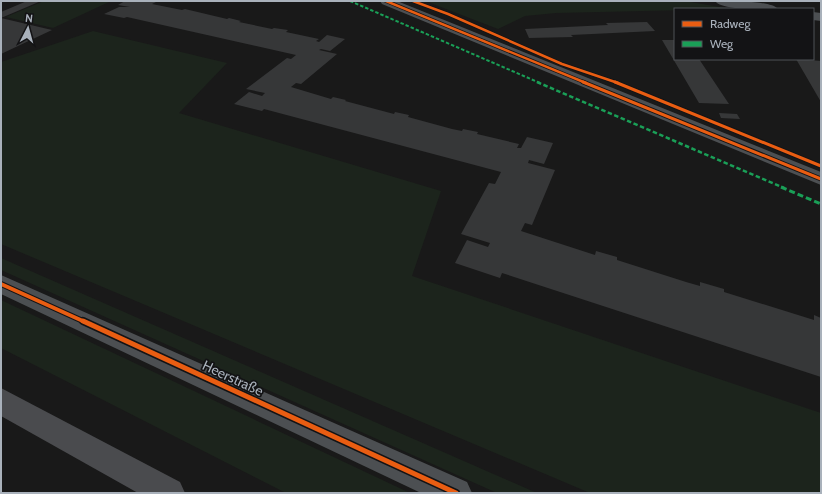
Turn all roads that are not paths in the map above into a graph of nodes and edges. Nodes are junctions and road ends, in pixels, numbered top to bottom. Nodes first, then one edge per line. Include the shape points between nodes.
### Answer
1 (386, 1) edge
2 (721, 1) edge
3 (766, 8) edge
4 (821, 179) edge
5 (1, 284) edge
6 (1, 401) edge
7 (169, 493) edge
8 (456, 493) edge

1 - 4 street
2 - 3 street
5 - 8 street, Heerstraße
6 - 7 main road

